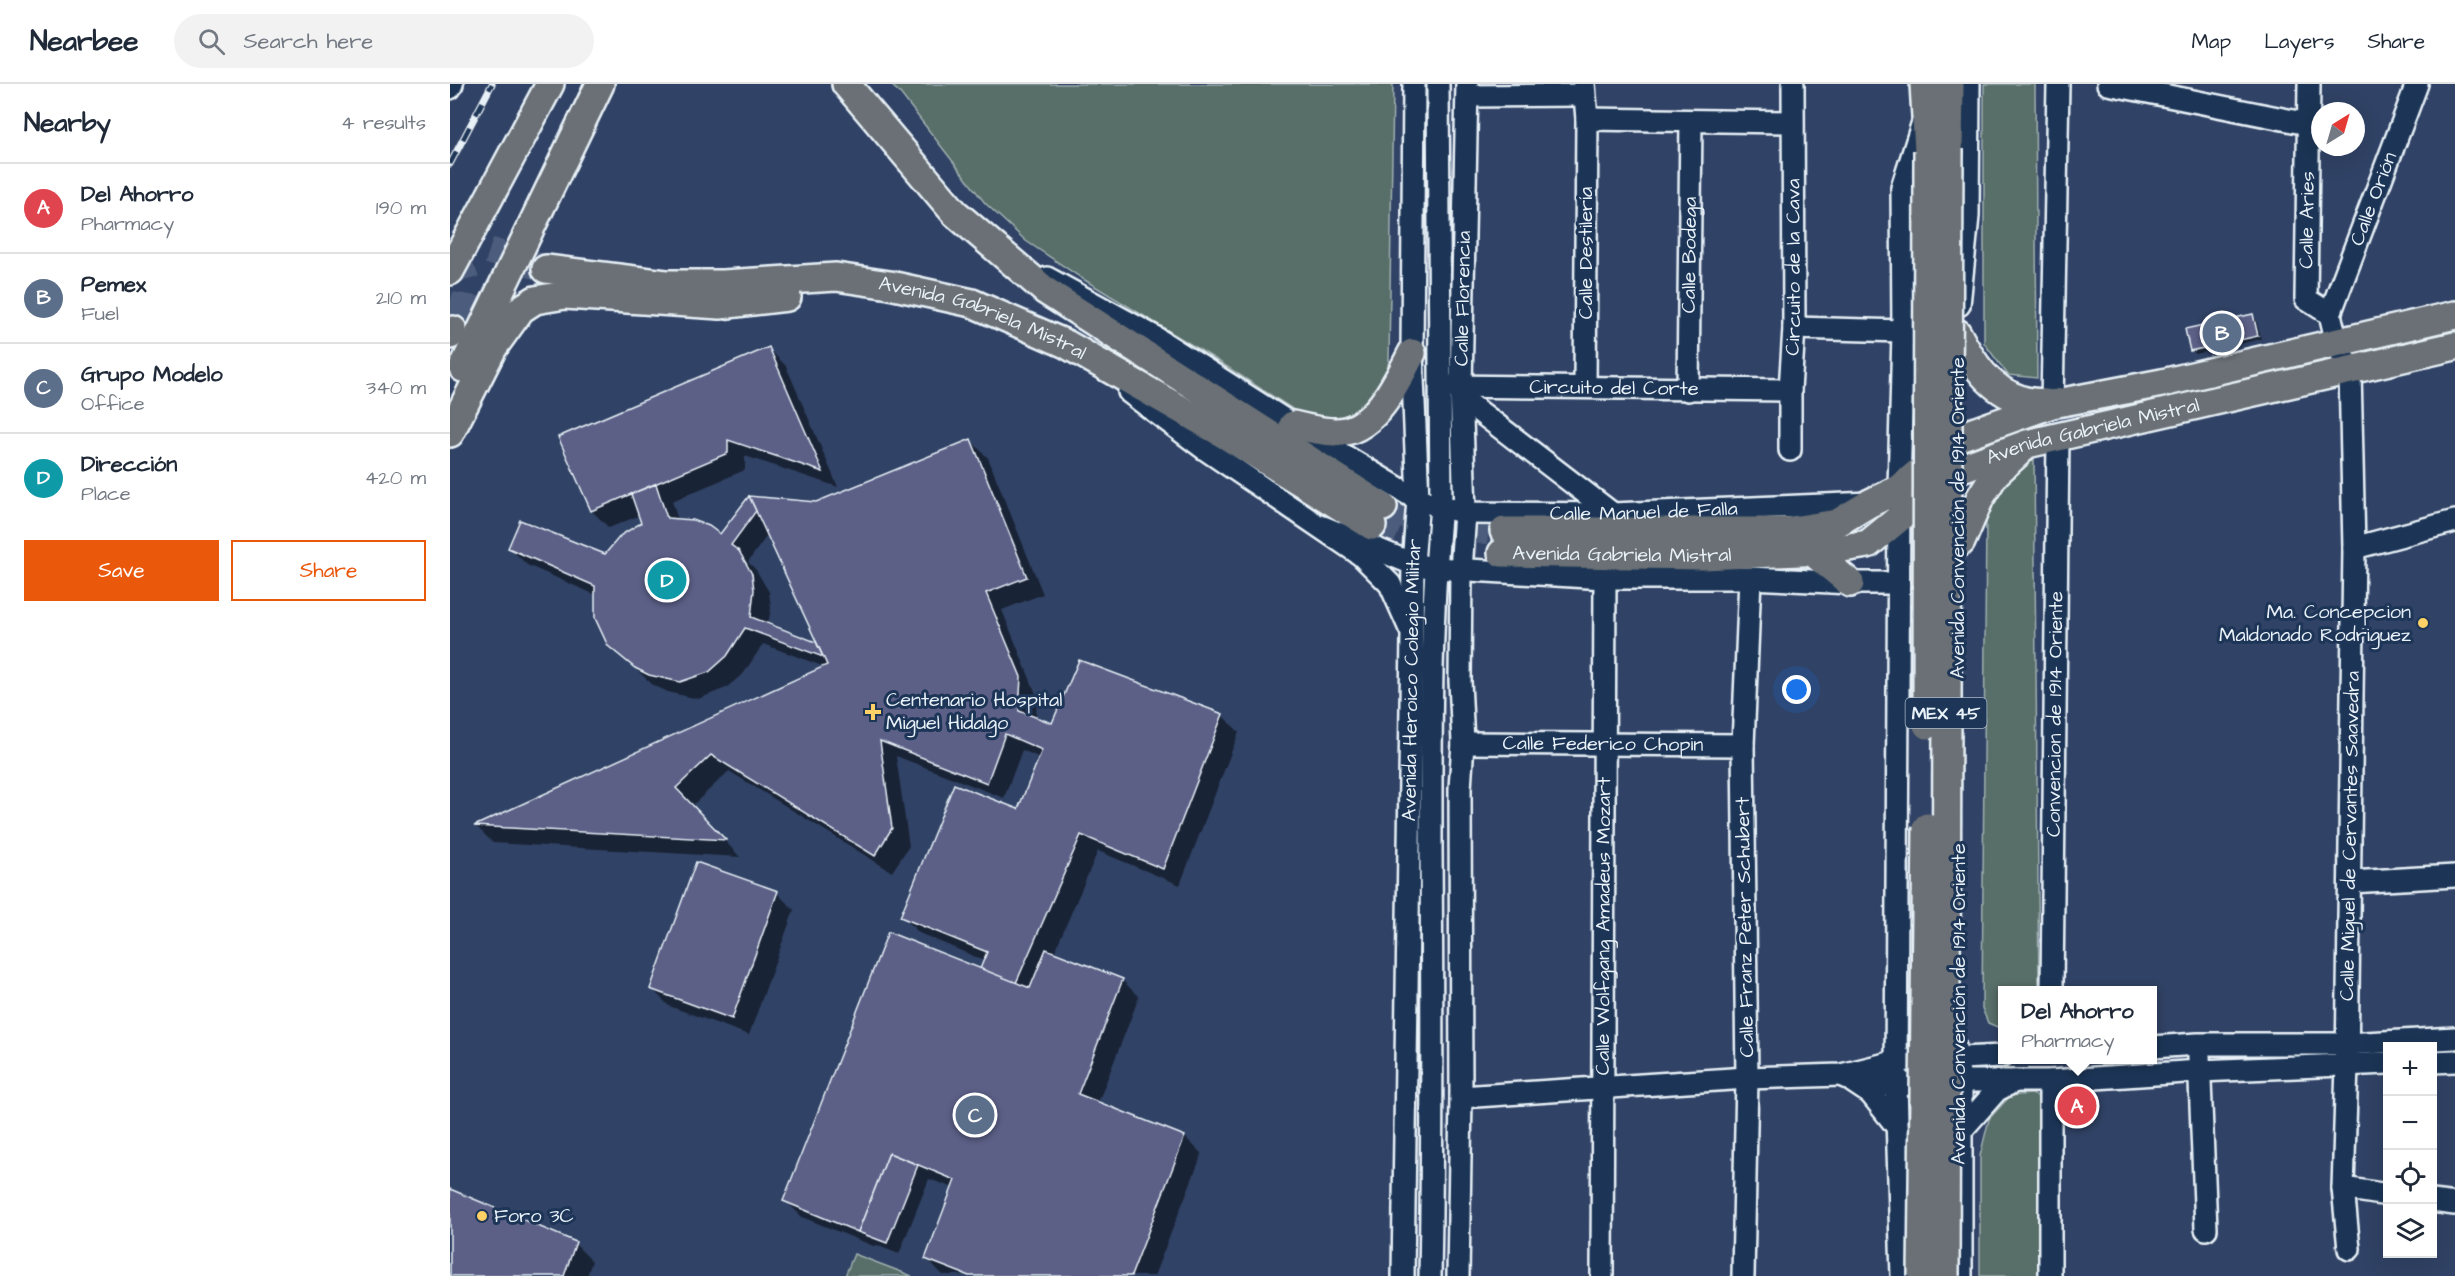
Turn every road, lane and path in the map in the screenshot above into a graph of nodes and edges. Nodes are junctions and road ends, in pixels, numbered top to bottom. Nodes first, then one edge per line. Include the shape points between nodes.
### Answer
1 (452, 84) edge
2 (549, 84) edge
3 (600, 84) edge
4 (846, 84) edge
5 (868, 84) edge
6 (1414, 84) edge
7 (1438, 84) edge
8 (1793, 84) edge
9 (1924, 84) edge
10 (1950, 84) edge
11 (1969, 84) edge
12 (2058, 84) edge
13 (2108, 84) edge
14 (2309, 84) edge
15 (2417, 84) edge
16 (450, 88) edge
17 (1467, 90) edge
18 (1584, 90) edge
19 (1925, 116) junction
20 (1587, 119) junction
21 (1691, 121) junction
22 (1792, 122) junction
23 (2308, 124) junction
24 (1938, 150) junction
25 (938, 194) junction
26 (999, 252) junction
27 (546, 269) tunnel mouth
28 (450, 271) edge
29 (890, 285) junction
30 (2330, 314) junction
31 (2455, 315) edge
32 (1794, 328) junction
33 (1903, 331) junction
34 (1957, 333) junction
35 (2337, 343) junction
36 (1066, 344) junction
37 (2455, 346) edge
38 (493, 348) junction
39 (1412, 354) junction
40 (465, 364) junction
41 (2349, 371) junction
42 (1438, 386) junction
43 (1585, 386) junction
44 (1689, 390) junction
45 (1790, 390) junction
46 (451, 391) edge
47 (1462, 393) junction
48 (2052, 404) junction
49 (1293, 425) junction
50 (454, 426) edge
51 (1959, 437) junction
52 (2058, 437) junction
53 (2027, 444) junction
54 (1790, 450) dead end
55 (1959, 470) junction
56 (1899, 489) junction
57 (1418, 500) junction
58 (1870, 503) junction
59 (1440, 507) junction
60 (1465, 513) junction
61 (1613, 514) junction
62 (1899, 520) junction
63 (2455, 521) edge
64 (1323, 527) junction
65 (1961, 542) junction
66 (2354, 548) junction
67 (1810, 550) junction
68 (1413, 564) junction
69 (1435, 568) junction
70 (1461, 570) junction
71 (1605, 578) junction
72 (1750, 578) junction
73 (1850, 583) junction
74 (1899, 583) junction
75 (1413, 635) junction
76 (1432, 681) junction
77 (1460, 681) junction
78 (1463, 742) junction
79 (1605, 745) junction
80 (1743, 745) junction
81 (1431, 789) junction
82 (1460, 789) junction
83 (2455, 876) edge
84 (2350, 882) junction
85 (2052, 986) edge
86 (2455, 1038) edge
87 (2199, 1044) junction
88 (2347, 1044) junction
89 (2157, 1047) edge
90 (1998, 1056) edge
91 (1955, 1058) junction
92 (2455, 1060) edge
93 (1898, 1061) junction
94 (2437, 1062) edge
95 (2383, 1064) edge
96 (2348, 1065) junction
97 (2200, 1071) junction
98 (1747, 1078) junction
99 (1847, 1079) junction
100 (1961, 1080) junction
101 (2016, 1080) junction
102 (2050, 1081) junction
103 (1896, 1085) junction
104 (1604, 1086) junction
105 (1461, 1097) junction
106 (1898, 1128) junction
107 (1959, 1133) junction
108 (2343, 1188) junction
109 (2383, 1194) edge
110 (2437, 1202) edge
111 (2455, 1204) edge
112 (2206, 1229) dead end
113 (2349, 1249) dead end
114 (1403, 1276) edge
115 (1430, 1276) edge
116 (1458, 1276) edge
117 (1602, 1276) edge
118 (1743, 1276) edge
119 (1902, 1276) edge
120 (1922, 1276) edge
121 (1945, 1276) edge
122 (1961, 1276) edge
123 (2050, 1276) edge

1 - 16 street
2 - 28 main road
3 - 40 main road
4 - 25 main road, Avenida Gabriela Mistral
5 - 25 main road via 898,116 934,171
6 - 39 street, Avenida Heroico Colegio Militar
7 - 42 street, Avenida Heroico Colegio Militar
8 - 22 street, Circuito de la Cava
9 - 19 main road, Avenida Convención de 1914 Oriente / MEX 45
10 - 24 main road, Avenida Convención de 1914 Oriente / MEX 45
11 - 34 street, Avenida Convención de 1914 Oriente via 1968,216
12 - 48 street
13 - 23 street
14 - 23 street, Calle Aries
15 - 30 street, Calle Orión
17 - 18 street
17 - 47 street, Calle Florencia
18 - 20 street, Calle Destilería
19 - 24 main road, Avenida Convención de 1914 Oriente / MEX 45
19 - 33 street, Avenida Convención de 1914 Oriente via 1902,189
20 - 21 street
20 - 43 street, Calle Destilería
21 - 22 street
21 - 44 street, Calle Bodega
22 - 32 street, Circuito de la Cava
23 - 30 street, Calle Aries via 2306,299
24 - 120 main road, Avenida Convención de 1914 Oriente / MEX 45, bridge
24 - 121 main road, Avenida Convención de 1914 Oriente / MEX 45, bridge
25 - 26 main road, Avenida Gabriela Mistral
26 - 36 main road, Avenida Gabriela Mistral via 1046,291 1378,517
26 - 49 street, Avenida Gabriela Mistral via 1153,336
27 - 29 main road, Avenida Gabriela Mistral via 666,284 836,277
29 - 36 main road, Avenida Gabriela Mistral via 972,303
29 - 38 main road via 720,305 550,297 521,309
30 - 35 street
31 - 35 main road, Avenida Gabriela Mistral
32 - 33 street
32 - 45 street, Circuito de la Cava
33 - 56 street, Avenida Convención de 1914 Oriente
34 - 48 main road via 1973,363 1994,386 2022,400
34 - 51 street, Avenida Convención de 1914 Oriente
35 - 41 street, Calle Miguel de Cervantes Saavedra
35 - 48 main road, Avenida Gabriela Mistral
36 - 64 street via 1205,449
37 - 41 main road, Avenida Gabriela Mistral
38 - 40 main road
38 - 50 main road
39 - 49 main road via 1386,401 1356,428 1336,433
39 - 57 street, Avenida Heroico Colegio Militar
40 - 46 main road
41 - 52 main road, Avenida Gabriela Mistral
41 - 66 street, Calle Miguel de Cervantes Saavedra
42 - 47 street, Circuito del Corte
42 - 59 street, Avenida Heroico Colegio Militar
43 - 44 street, Circuito del Corte
43 - 47 street, Circuito del Corte
44 - 45 street, Circuito del Corte
45 - 54 street, Circuito de la Cava
46 - 50 main road
47 - 60 street, Calle Florencia
47 - 61 street
48 - 51 main road, Avenida Gabriela Mistral
49 - 57 street, Avenida Gabriela Mistral
51 - 55 street, Avenida Convención de 1914 Oriente
51 - 56 main road, Avenida Gabriela Mistral
52 - 53 main road, Avenida Gabriela Mistral
52 - 85 street, Convencion de 1914 Oriente
53 - 55 main road, Avenida Gabriela Mistral
53 - 65 main road via 1995,474
55 - 62 main road, Avenida Gabriela Mistral
55 - 65 street, Avenida Convención de 1914 Oriente
56 - 58 main road, Avenida Gabriela Mistral
56 - 62 street, Avenida Convención de 1914 Oriente
57 - 59 street, Calle Manuel de Falla
57 - 68 street, Avenida Heroico Colegio Militar
58 - 61 street, Calle Manuel de Falla
58 - 67 main road, Avenida Gabriela Mistral via 1837,523 1786,531 1503,542 1702,556
59 - 60 street, Calle Manuel de Falla
59 - 69 street, Avenida Heroico Colegio Militar
60 - 61 street, Calle Manuel de Falla
60 - 70 street, Calle Florencia
62 - 67 main road, Avenida Gabriela Mistral via 1868,543
62 - 74 street, Avenida Convención de 1914 Oriente
63 - 66 street
64 - 68 street
64 - 75 street via 1361,555 1390,584
65 - 91 street, Avenida Convención de 1914 Oriente
66 - 84 street, Calle Miguel de Cervantes Saavedra
67 - 73 main road
68 - 69 street
68 - 75 street, Avenida Heroico Colegio Militar
69 - 70 street
69 - 76 street, Avenida Heroico Colegio Militar
70 - 71 street
70 - 77 street
71 - 72 street
71 - 79 street, Calle Wolfgang Amadeus Mozart
72 - 73 street
72 - 80 street, Calle Franz Peter Schubert
73 - 74 street
74 - 93 street, Avenida Convención de 1914 Oriente
75 - 114 street, Avenida Heroico Colegio Militar
76 - 77 street
76 - 81 street, Avenida Heroico Colegio Militar
77 - 78 street
78 - 79 street, Calle Federico Chopin
78 - 82 street
79 - 80 street, Calle Federico Chopin
79 - 104 street, Calle Wolfgang Amadeus Mozart
80 - 98 street, Calle Franz Peter Schubert
81 - 82 street
81 - 115 street, Avenida Heroico Colegio Militar
82 - 105 street
83 - 84 street
84 - 88 street, Calle Miguel de Cervantes Saavedra
86 - 88 street
87 - 88 street
87 - 89 street
87 - 97 street
88 - 96 street, Calle Miguel de Cervantes Saavedra
90 - 91 street
91 - 93 street
91 - 100 street, Avenida Convención de 1914 Oriente
92 - 94 street
93 - 99 street
93 - 103 street, Avenida Convención de 1914 Oriente
95 - 96 street
96 - 97 street
96 - 108 street, Calle Miguel de Cervantes Saavedra
97 - 102 street
97 - 112 street
98 - 99 street
98 - 104 street
98 - 118 street, Calle Franz Peter Schubert
99 - 103 street
99 - 106 street via 1871,1094
100 - 101 street
100 - 103 street
100 - 107 street, Avenida Convención de 1914 Oriente
101 - 102 street
101 - 107 street via 1997,1090
102 - 123 street
103 - 106 street, Avenida Convención de 1914 Oriente
104 - 105 street
104 - 117 street, Calle Wolfgang Amadeus Mozart
105 - 116 street
106 - 119 street, Avenida Convención de 1914 Oriente
107 - 122 street, Avenida Convención de 1914 Oriente
108 - 109 street
108 - 113 street, Calle Miguel de Cervantes Saavedra
110 - 111 street

